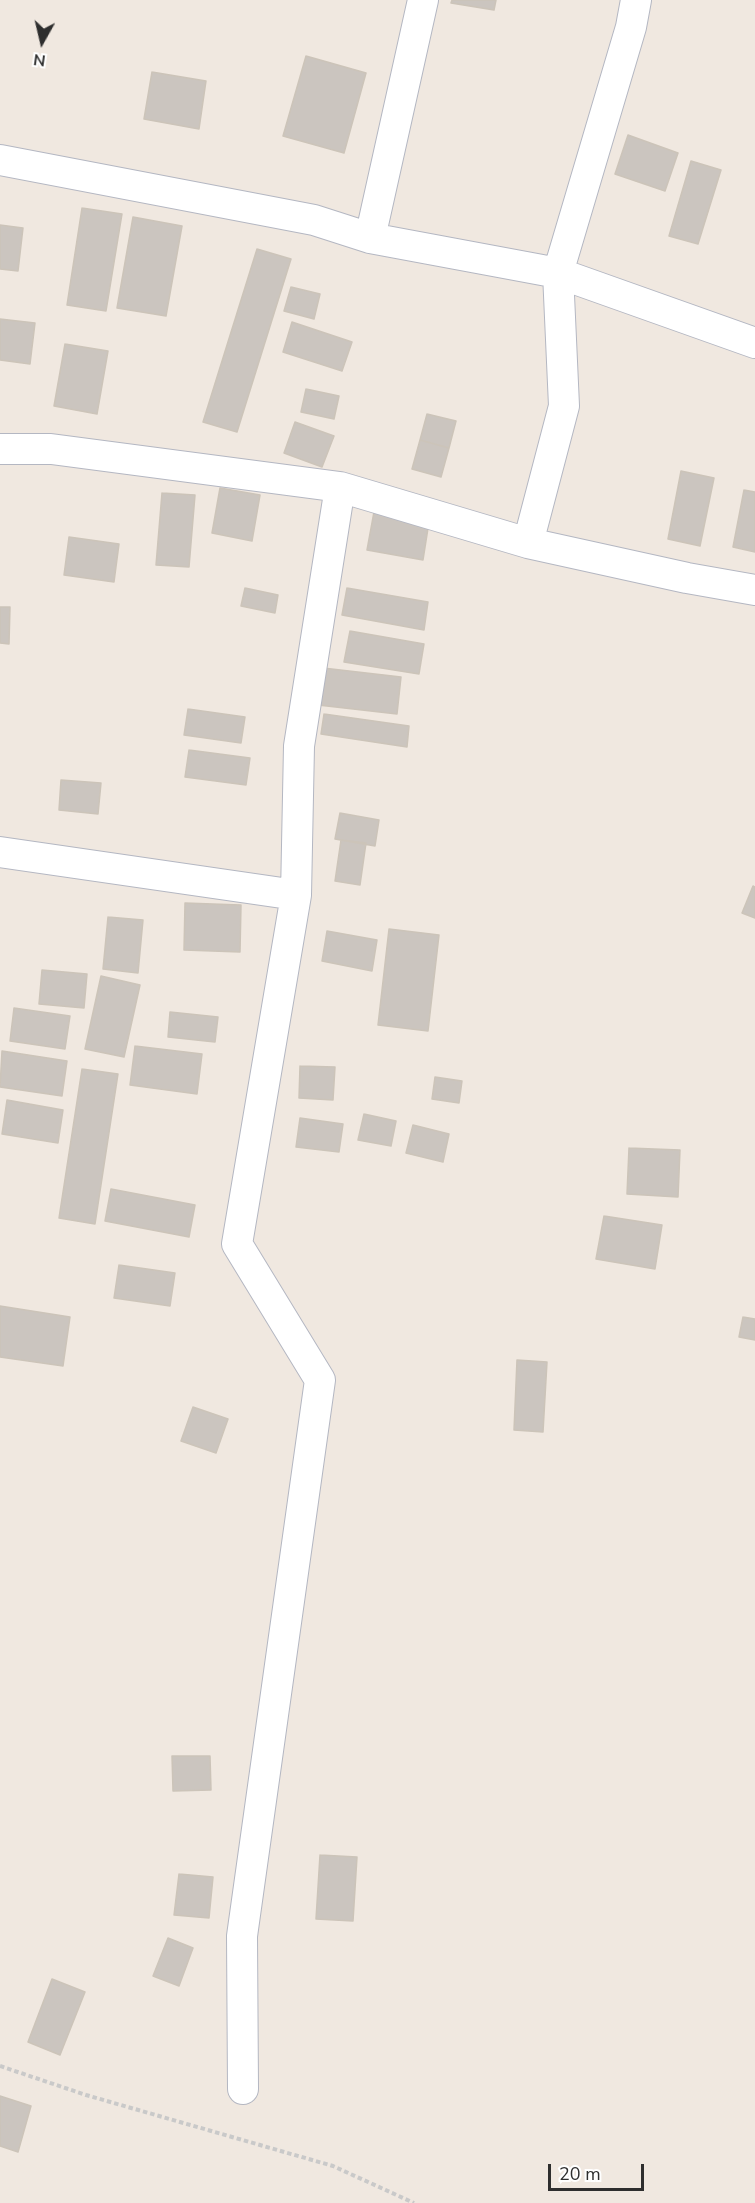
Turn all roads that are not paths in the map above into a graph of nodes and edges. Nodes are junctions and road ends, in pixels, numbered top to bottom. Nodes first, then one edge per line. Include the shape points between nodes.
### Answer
1 (423, 0) edge
2 (636, 0) edge
3 (0, 160) edge
4 (370, 238) junction
5 (558, 273) junction
6 (755, 342) edge
7 (0, 449) edge
8 (340, 487) junction
9 (528, 543) junction
10 (755, 590) edge
11 (0, 852) edge
12 (296, 895) junction
13 (243, 2089) dead end

1 - 4 street
2 - 5 street
3 - 4 street via 314,220
4 - 5 street
5 - 6 street
5 - 9 street via 564,406
7 - 8 street via 51,449
8 - 9 street
8 - 12 street via 299,746
9 - 10 street
11 - 12 street
12 - 13 street via 237,1244 320,1380 242,1936

